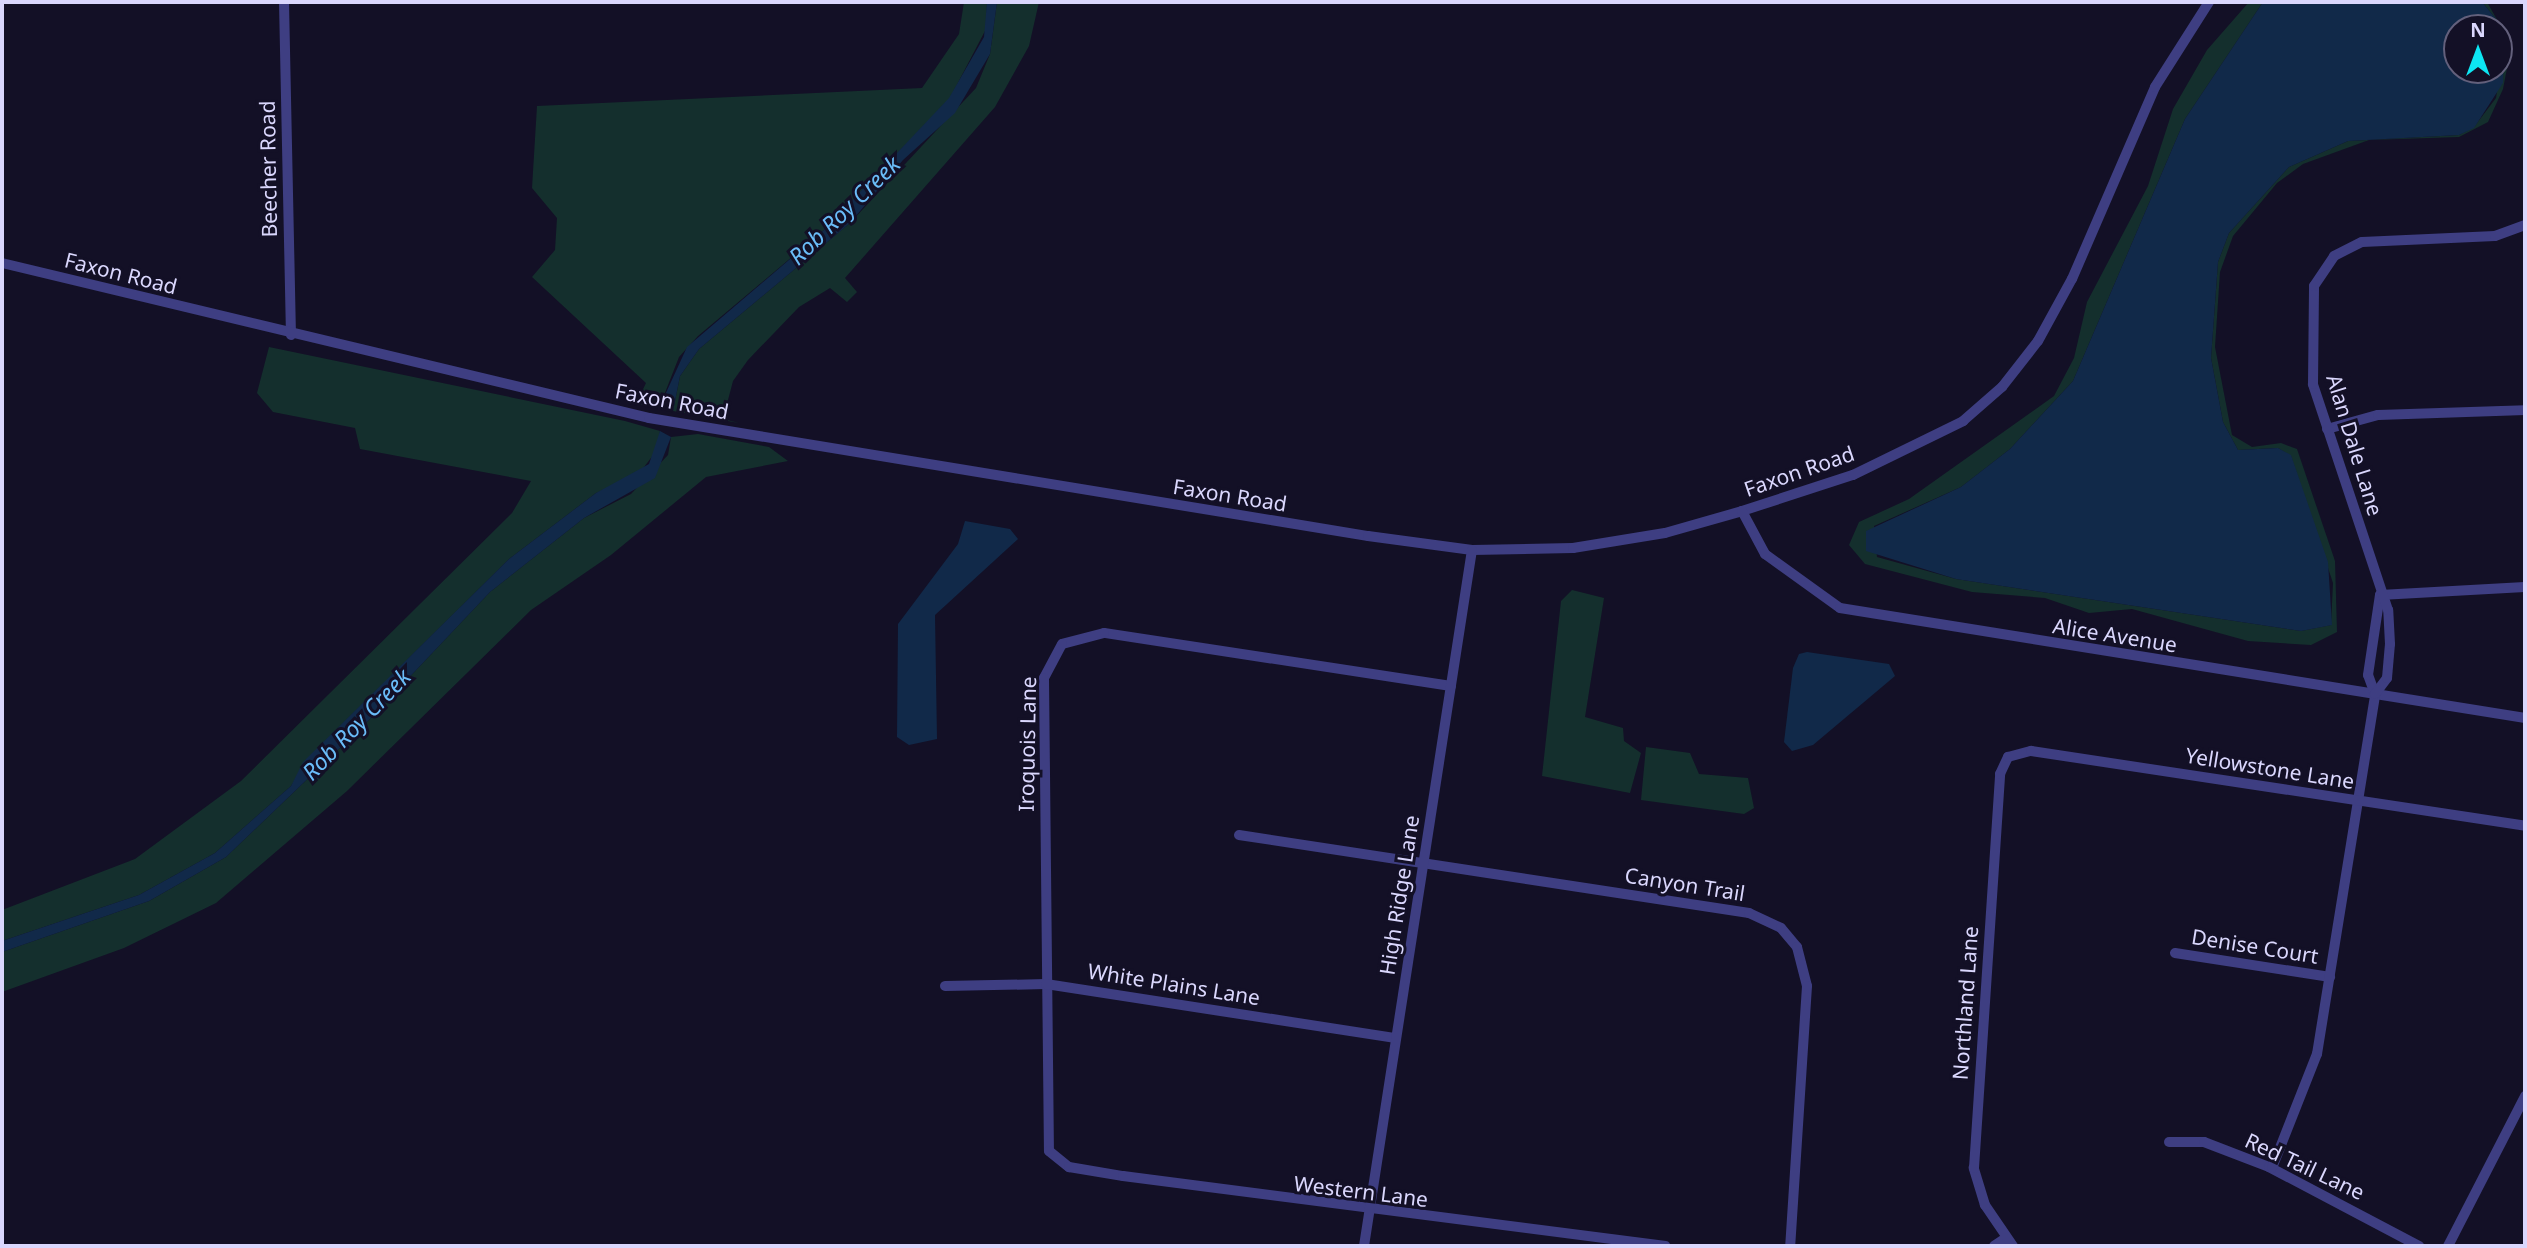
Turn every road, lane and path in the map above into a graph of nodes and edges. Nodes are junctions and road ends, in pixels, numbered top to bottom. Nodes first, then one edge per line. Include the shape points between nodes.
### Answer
1 (284, 2) edge
2 (2209, 2) edge
3 (2525, 225) edge
4 (2, 263) edge
5 (290, 335) junction
6 (2525, 410) edge
7 (2327, 429) junction
8 (1742, 511) junction
9 (1472, 550) junction
10 (2525, 587) edge
11 (2380, 595) junction
12 (1451, 686) junction
13 (2375, 694) junction
14 (2525, 718) edge
15 (2009, 756) joint
16 (2358, 801) junction
17 (2525, 826) edge
18 (1239, 835) dead end
19 (1423, 863) junction
20 (2175, 953) dead end
21 (2330, 977) junction
22 (1046, 985) junction
23 (945, 986) dead end
24 (1395, 1038) junction
25 (2525, 1096) edge
26 (2169, 1142) dead end
27 (1055, 1160) joint
28 (2272, 1168) junction
29 (1368, 1211) junction
30 (2010, 1242) edge
31 (1364, 1246) edge
32 (1666, 1246) edge
33 (1790, 1246) edge
34 (1994, 1246) edge
35 (2419, 1246) edge
36 (2448, 1246) edge

1 - 5 street, Beecher Road
2 - 8 street, Faxon Road via 2155,87 2072,279 2002,387 1963,422 1914,450
3 - 7 street, Alan Dale Lane via 2495,236 2372,240 2334,256 2314,286 2309,306 2313,384
4 - 5 street, Faxon Road
5 - 9 street, Faxon Road via 663,420
6 - 7 street via 2378,415
7 - 11 street, Alan Dale Lane
8 - 9 street, Faxon Road via 1665,533 1573,548
8 - 13 street, Alice Avenue via 1765,554 1840,608
9 - 12 street, High Ridge Lane
10 - 11 street
11 - 13 street, Alan Dale Lane via 2368,675
11 - 13 street, Alan Dale Lane via 2390,644 2387,678
12 - 19 street, High Ridge Lane
12 - 22 street, Iroquois Lane via 1104,633 1062,644 1044,678
13 - 14 street, Alice Avenue
13 - 16 street, Alan Dale Lane
15 - 16 street, Yellowstone Lane via 2031,751
15 - 30 street, Northland Lane via 2000,774 1975,1162 1985,1205
16 - 17 street, Yellowstone Lane
16 - 21 street, Alan Dale Lane
18 - 19 street, Canyon Trail
19 - 24 street, High Ridge Lane
19 - 33 street, Canyon Trail via 1749,913 1781,928 1797,947 1807,986
20 - 21 street, Denise Court
21 - 28 street, Alan Dale Lane via 2309,1081
22 - 23 street, White Plains Lane
22 - 24 street, White Plains Lane
22 - 27 street, Iroquois Lane via 1048,1140
24 - 29 street, High Ridge Lane
25 - 36 street
26 - 28 street, Red Tail Lane via 2203,1142
27 - 29 street, Western Lane via 1122,1176
28 - 35 street, Red Tail Lane
29 - 31 street, High Ridge Lane
29 - 32 street, Western Lane
30 - 34 street

